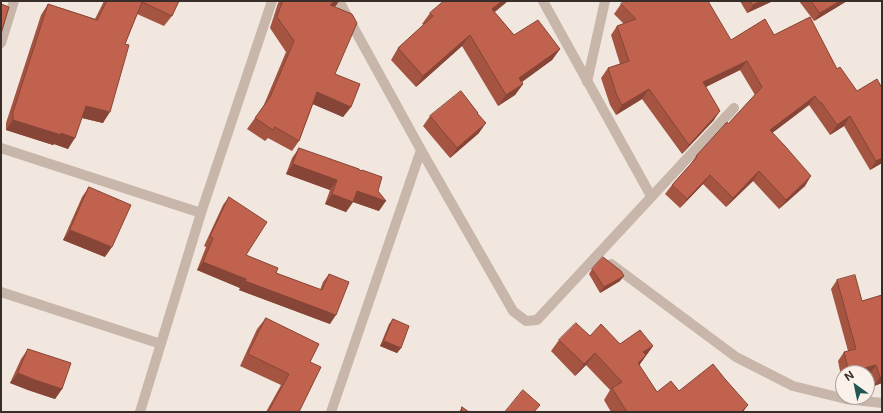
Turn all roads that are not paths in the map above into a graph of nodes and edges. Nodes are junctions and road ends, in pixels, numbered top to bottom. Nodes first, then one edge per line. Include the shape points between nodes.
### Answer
1 (14, 1) edge
2 (272, 1) edge
3 (339, 1) edge
4 (543, 1) edge
5 (605, 1) edge
6 (1, 43) edge
7 (587, 82) junction
8 (734, 108) dead end
9 (1, 148) edge
10 (421, 150) junction
11 (651, 196) junction
12 (201, 213) junction
13 (598, 254) junction
14 (1, 292) edge
15 (161, 344) junction
16 (882, 403) edge
17 (140, 412) edge
18 (331, 412) edge

1 - 6 street
2 - 12 street
3 - 10 street
4 - 7 street
5 - 7 street
7 - 11 street
8 - 11 street
9 - 12 street
10 - 13 street via 513,311 526,321 537,320
10 - 18 street
11 - 13 street
12 - 15 street
13 - 16 street via 736,357 793,386 846,399
14 - 15 street
15 - 17 street

